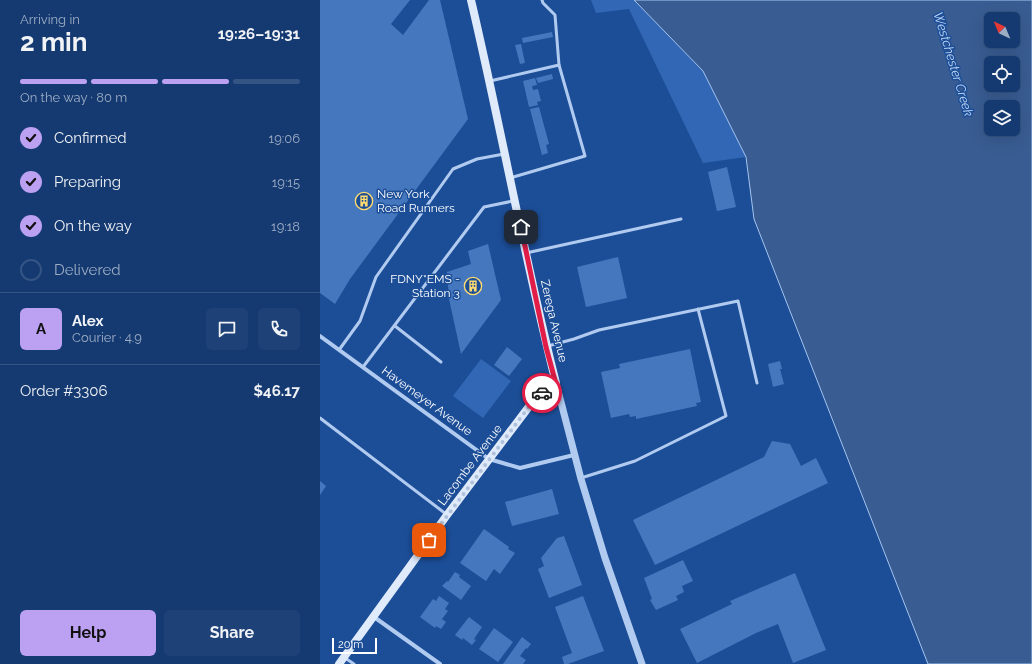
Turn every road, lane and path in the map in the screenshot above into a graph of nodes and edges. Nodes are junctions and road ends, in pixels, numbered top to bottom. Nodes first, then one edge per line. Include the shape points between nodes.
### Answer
1 (471, 0) edge
2 (542, 0) edge
3 (559, 65) junction
4 (490, 81) junction
5 (504, 154) junction
6 (510, 178) junction
7 (515, 200) junction
8 (681, 218) dead end
9 (526, 253) junction
10 (698, 309) junction
11 (395, 326) junction
12 (320, 336) edge
13 (546, 347) junction
14 (339, 350) junction
15 (441, 362) dead end
16 (363, 367) junction
17 (757, 383) dead end
18 (556, 384) junction
19 (320, 418) edge
20 (574, 455) junction
21 (489, 459) junction
22 (581, 478) junction
23 (447, 515) junction
24 (374, 616) junction
25 (342, 660) edge
26 (354, 664) edge
27 (440, 664) edge
28 (642, 664) edge

1 - 4 main road, Zerega Avenue
2 - 3 lane via 555,15
3 - 4 lane
3 - 6 lane via 585,156
4 - 5 main road, Zerega Avenue
5 - 6 main road, Zerega Avenue
5 - 14 lane via 477,159 453,169 376,277 360,321
6 - 7 main road, Zerega Avenue
7 - 9 main road, Zerega Avenue
7 - 11 lane via 484,208
8 - 9 lane
9 - 13 main road, Zerega Avenue
10 - 13 lane via 599,330
10 - 17 lane via 738,301
10 - 22 lane via 726,416 635,461
11 - 15 lane
11 - 16 lane
12 - 14 street, Havemeyer Avenue
13 - 18 main road, Zerega Avenue
14 - 16 street, Havemeyer Avenue
16 - 21 street, Havemeyer Avenue
18 - 20 street, Zerega Avenue
18 - 21 main road, Lacombe Avenue via 537,396
19 - 23 lane
20 - 21 street, Havemeyer Avenue via 520,468
20 - 22 street, Zerega Avenue
21 - 23 main road, Lacombe Avenue
22 - 28 street, Zerega Avenue via 605,558
23 - 24 main road, Lacombe Avenue
24 - 25 main road, Lacombe Avenue
24 - 27 street
25 - 26 lane

